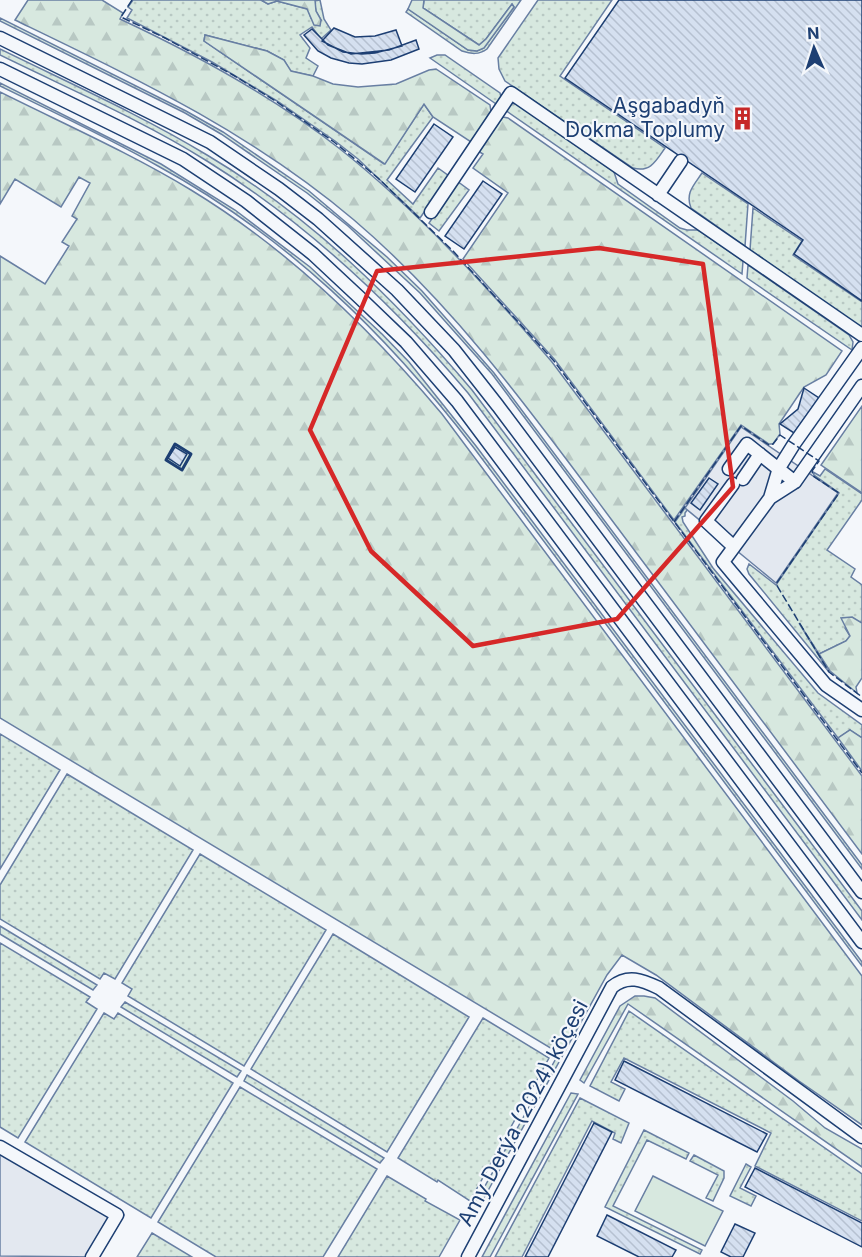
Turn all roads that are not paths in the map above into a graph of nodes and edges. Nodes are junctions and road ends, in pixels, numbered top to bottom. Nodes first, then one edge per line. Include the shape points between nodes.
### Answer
1 (0, 38) edge
2 (0, 69) edge
3 (681, 161) dead end
4 (658, 195) junction
5 (431, 212) dead end
6 (862, 335) edge
7 (862, 348) edge
8 (862, 386) edge
9 (760, 454) junction
10 (779, 468) junction
11 (729, 469) dead end
12 (795, 482) junction
13 (770, 498) junction
14 (734, 547) junction
15 (862, 710) edge
16 (862, 892) edge
17 (862, 942) edge
18 (862, 1137) edge
19 (0, 1147) edge
20 (92, 1257) edge
21 (468, 1257) edge

1 - 16 street via 210,142 318,219 397,290 454,350 491,397
2 - 17 street via 183,159 246,201 313,254 406,342 464,411
3 - 4 street
4 - 5 street via 511,93
4 - 6 street
7 - 10 street
8 - 12 street
9 - 10 street
9 - 11 street via 746,444
9 - 14 street via 706,521
10 - 12 street
10 - 13 street
12 - 13 street
13 - 14 street
14 - 15 street via 723,562 826,685
18 - 21 street, Amy Derýa (2024) köçesi via 659,988 640,979 620,981 612,987
19 - 20 street via 117,1215

